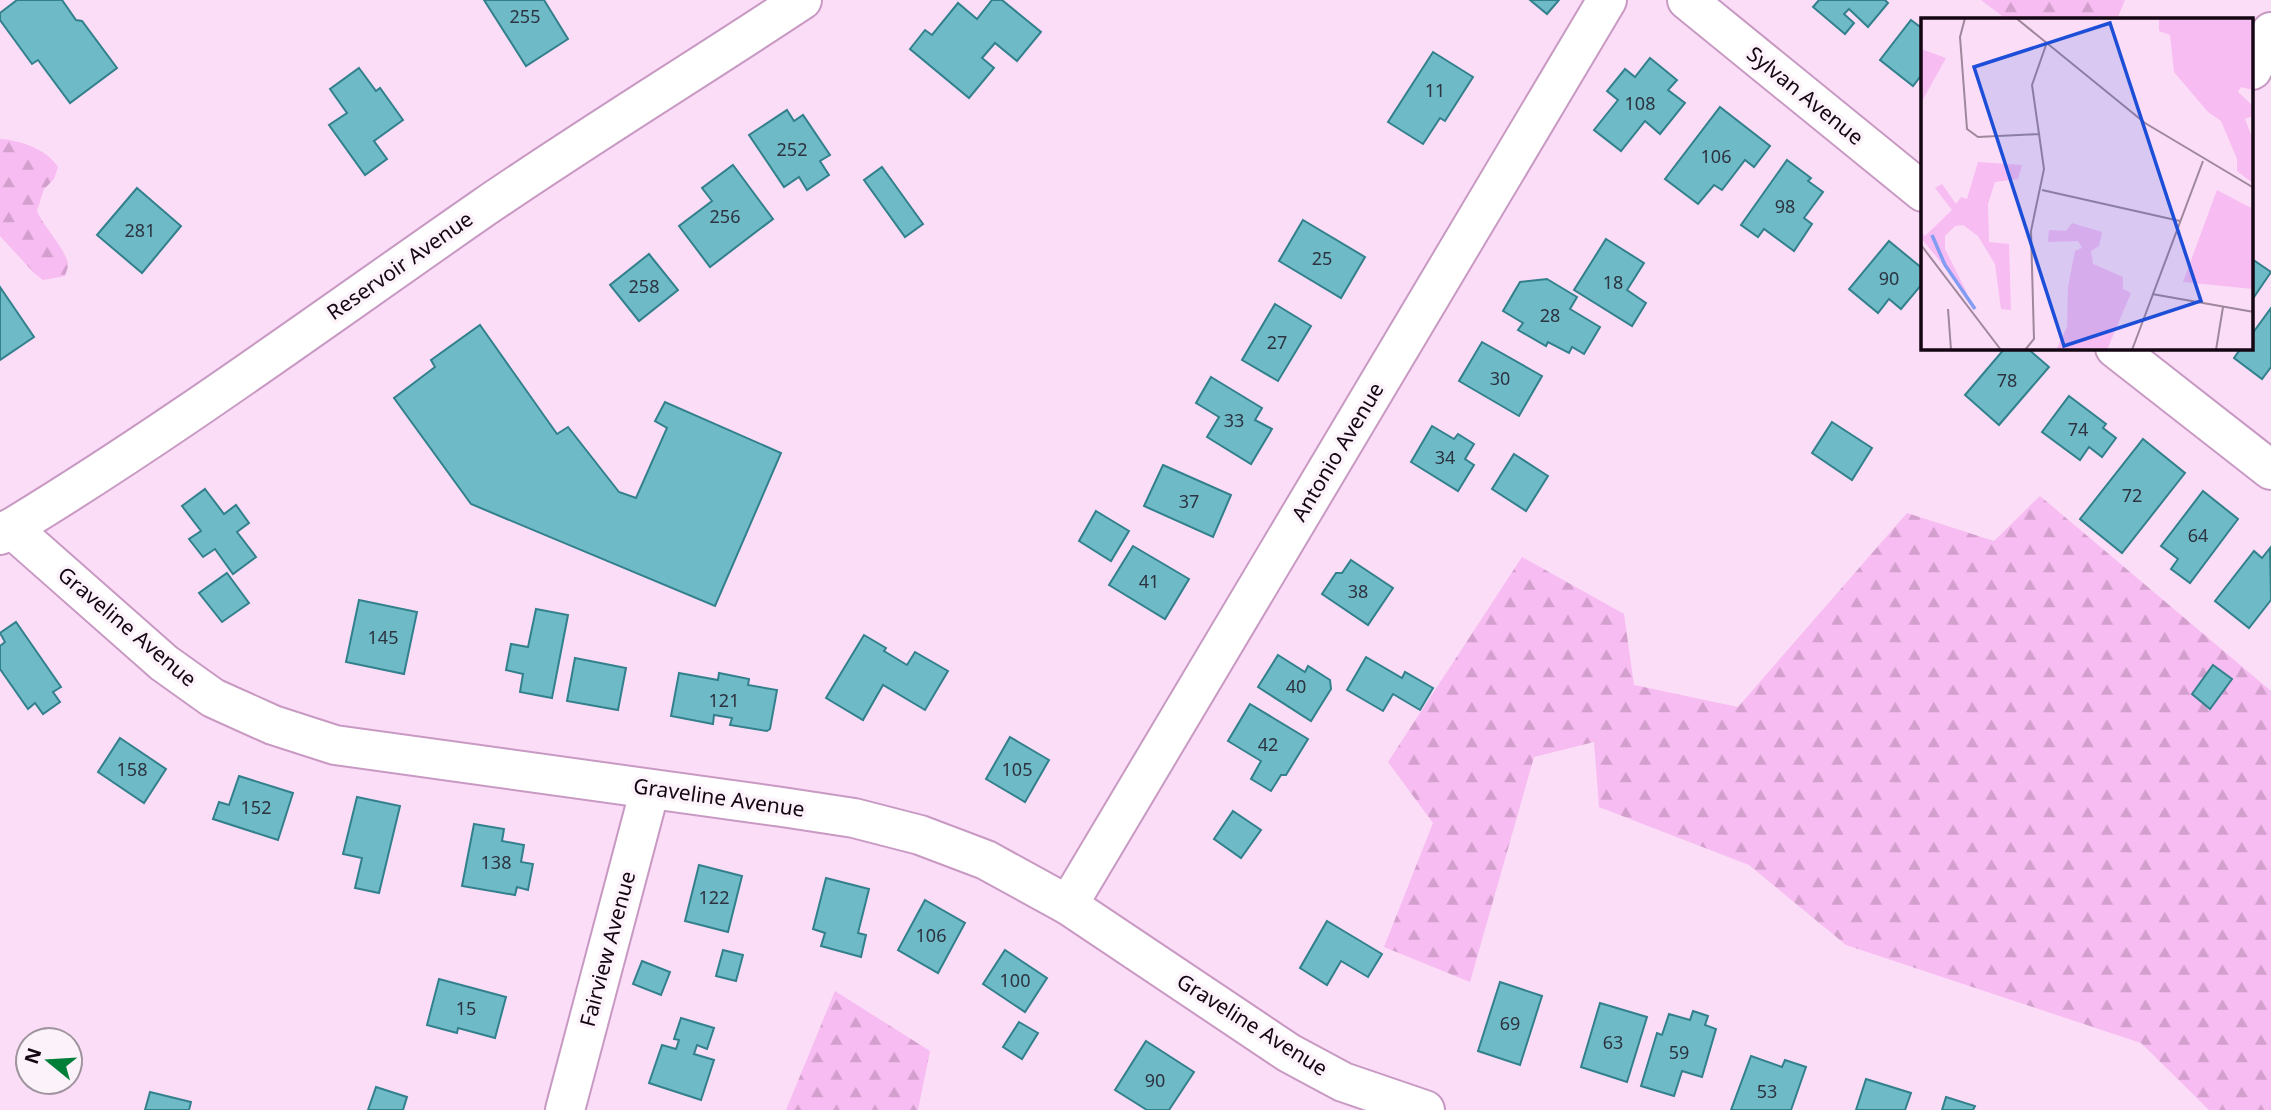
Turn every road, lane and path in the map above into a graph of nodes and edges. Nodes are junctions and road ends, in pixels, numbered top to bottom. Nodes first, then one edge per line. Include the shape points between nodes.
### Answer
1 (802, 0) edge
2 (1607, 0) edge
3 (1687, 0) edge
4 (2271, 32) edge
5 (2254, 66) edge
6 (1921, 190) edge
7 (2118, 350) edge
8 (2271, 470) edge
9 (6, 531) edge
10 (650, 789) junction
11 (1068, 905) junction
12 (565, 1110) edge
13 (1425, 1110) edge

1 - 9 street, Reservoir Avenue
2 - 11 street, Antonio Avenue
3 - 6 street, Sylvan Avenue
4 - 5 street
7 - 8 street
9 - 10 street, Graveline Avenue via 164,663 213,698 272,725 335,745
10 - 11 street, Graveline Avenue via 854,818 920,835 986,860
10 - 12 street, Fairview Avenue
11 - 13 street, Graveline Avenue via 1289,1053 1343,1082

